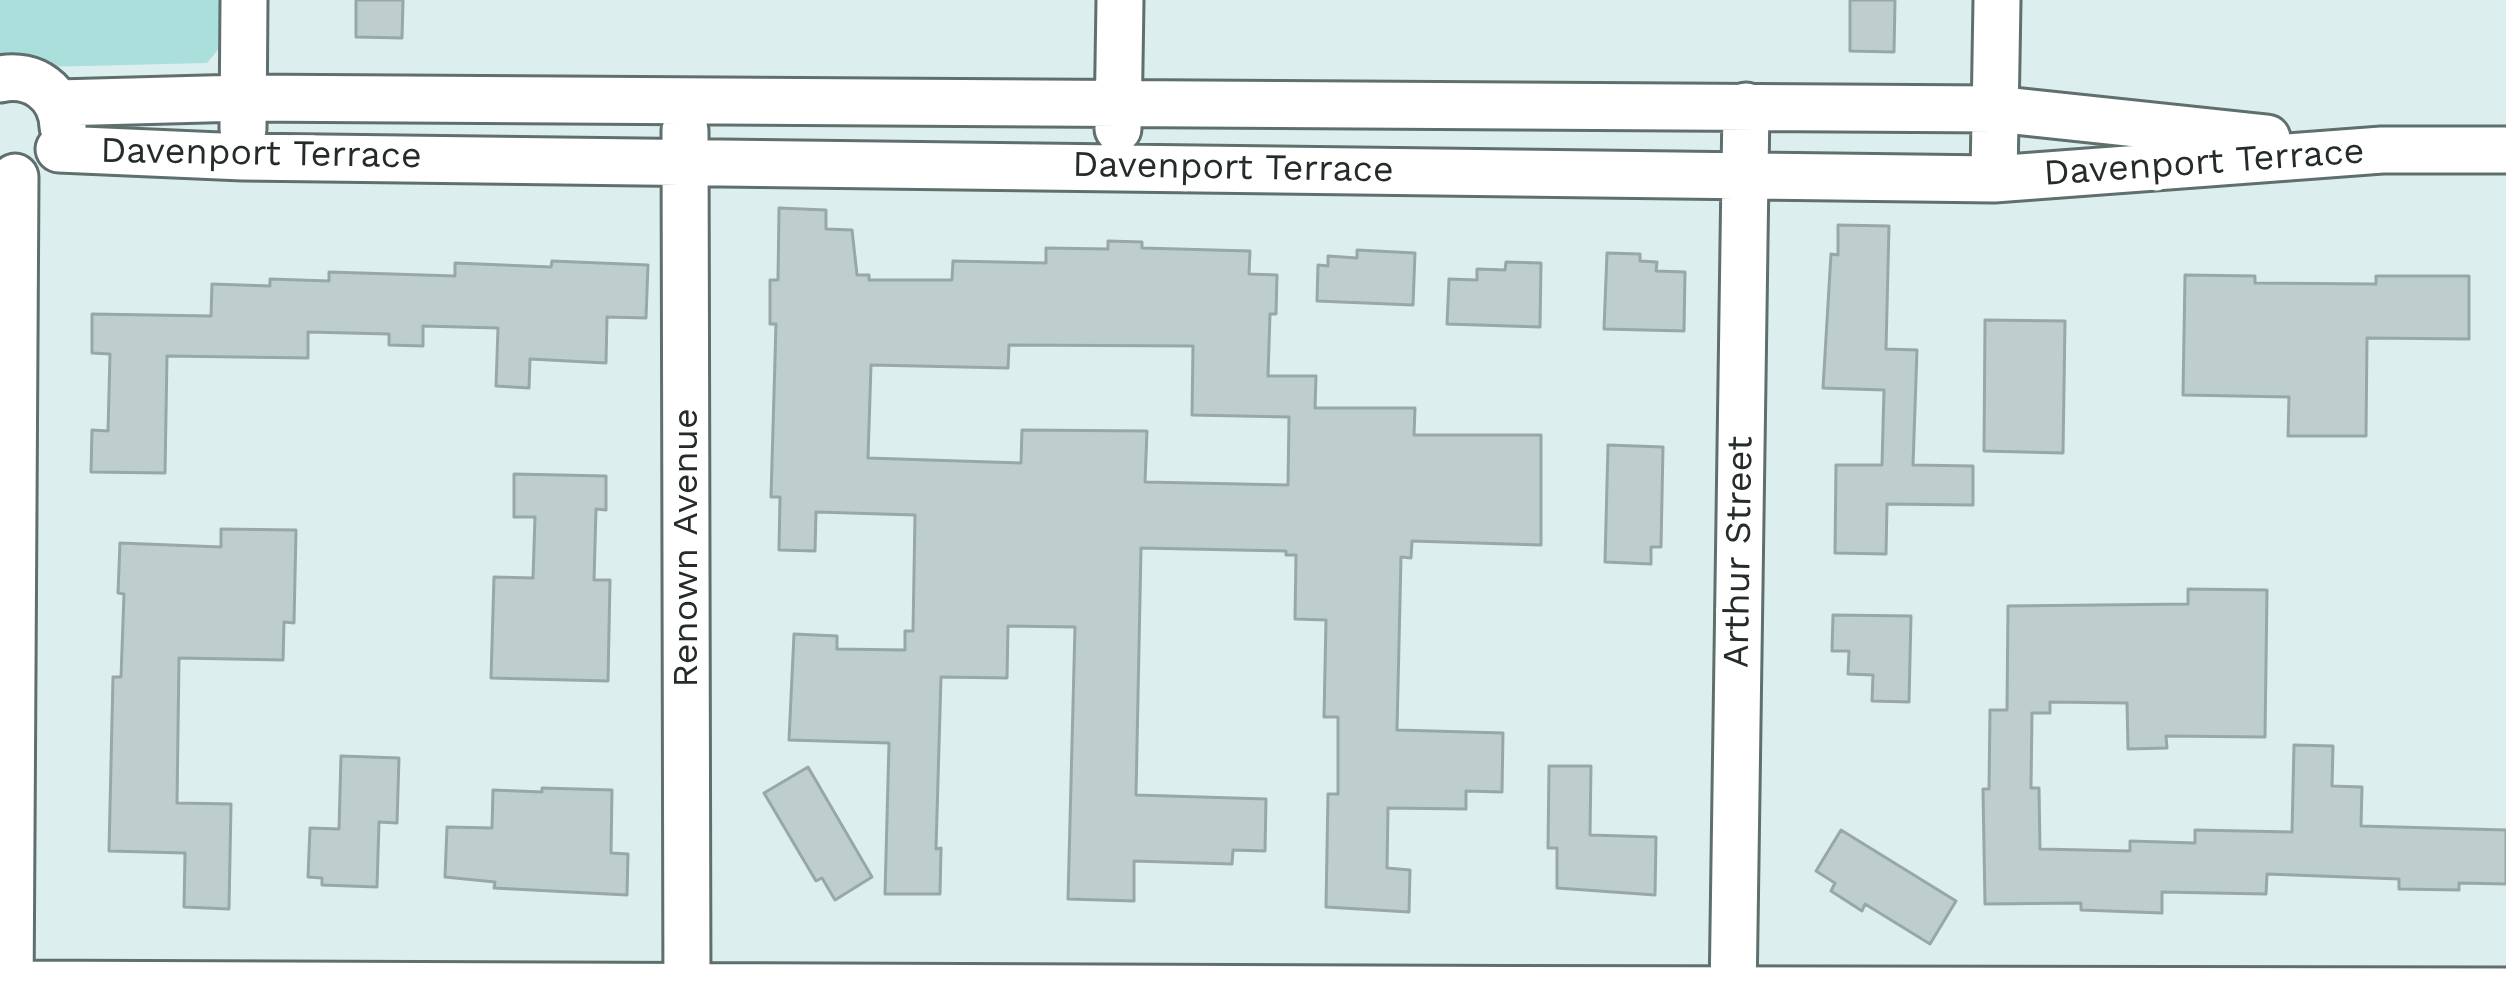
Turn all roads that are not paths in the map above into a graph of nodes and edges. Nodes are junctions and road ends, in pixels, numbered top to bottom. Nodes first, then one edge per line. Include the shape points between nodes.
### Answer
1 (244, 0) edge
2 (1120, 0) edge
3 (1997, 0) edge
4 (0, 79) edge
5 (243, 98) junction
6 (685, 100) junction
7 (1118, 102) junction
8 (58, 103) junction
9 (1746, 106) junction
10 (1995, 110) junction
11 (59, 149) junction
12 (2382, 150) junction
13 (2506, 150) edge
14 (242, 157) junction
15 (685, 159) junction
16 (1118, 167) junction
17 (1745, 175) junction
18 (8, 176) edge
19 (1994, 179) junction
20 (4, 798) edge
21 (10, 990) edge
22 (2506, 991) edge
23 (1733, 992) edge
24 (687, 994) edge

1 - 5 street
2 - 7 street
3 - 10 street
4 - 8 street via 31,79
5 - 6 street, Davenport Terrace
5 - 8 street, Davenport Terrace
5 - 14 street
6 - 7 street, Davenport Terrace
6 - 15 street, Renown Avenue
7 - 9 street, Davenport Terrace
7 - 16 street
8 - 11 street
9 - 10 street, Davenport Terrace
9 - 17 street, Arthur Street
10 - 12 street, Davenport Terrace
10 - 19 street
11 - 14 street, Davenport Terrace
11 - 18 street via 33,173
12 - 13 street
12 - 19 street, Davenport Terrace
14 - 15 street, Davenport Terrace
15 - 16 street, Davenport Terrace
15 - 24 street, Renown Avenue
16 - 17 street, Davenport Terrace
17 - 19 street, Davenport Terrace
17 - 23 street, Arthur Street
18 - 20 street
20 - 21 street
21 - 24 street
22 - 23 street
23 - 24 street

